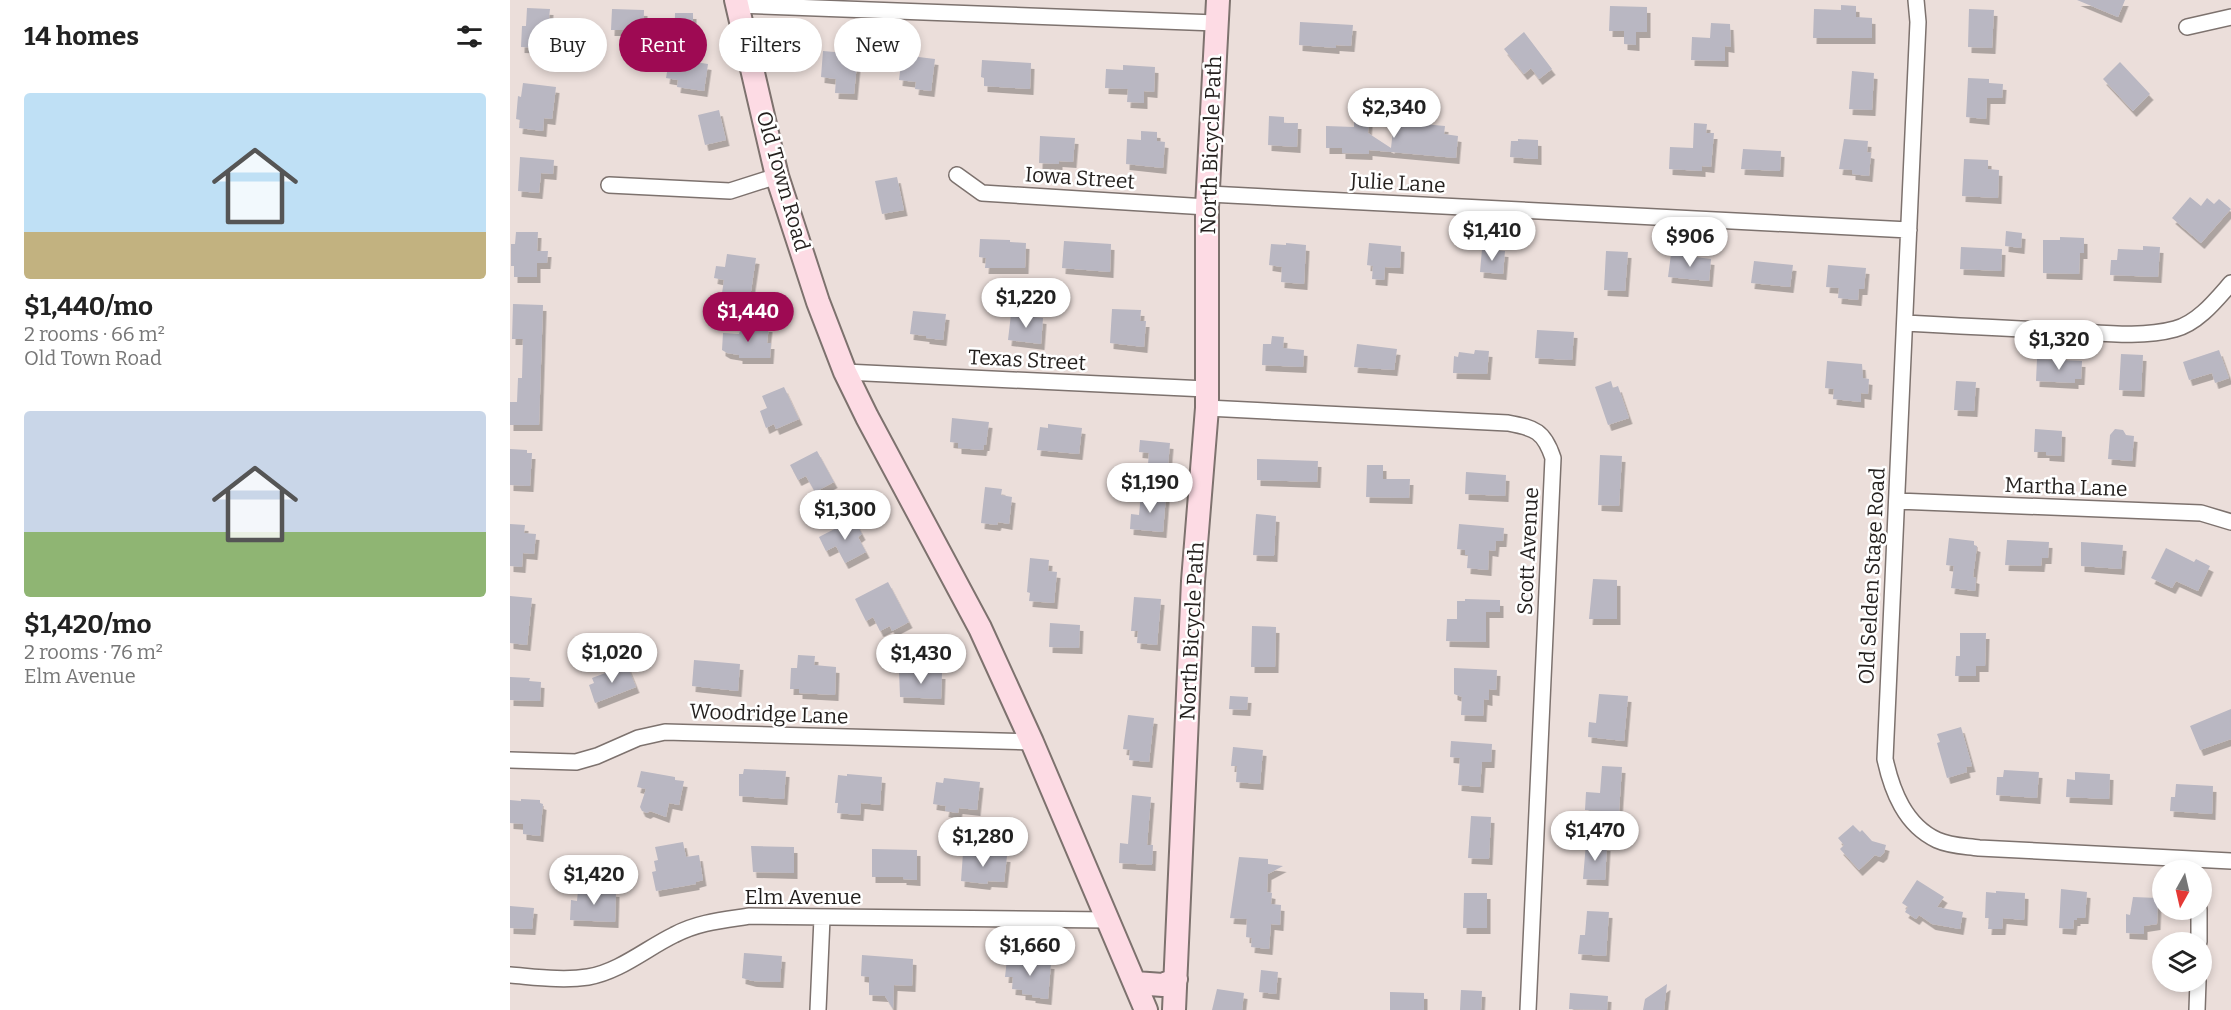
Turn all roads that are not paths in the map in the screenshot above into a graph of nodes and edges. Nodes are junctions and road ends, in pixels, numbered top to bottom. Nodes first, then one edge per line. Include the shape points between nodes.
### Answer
1 (1218, 0) edge
2 (1916, 0) edge
3 (736, 2) edge
4 (2231, 17) edge
5 (1216, 23) junction
6 (2187, 27) dead end
7 (957, 175) dead end
8 (777, 176) junction
9 (609, 185) dead end
10 (1208, 200) junction
11 (1909, 230) junction
12 (2231, 283) edge
13 (1905, 323) junction
14 (845, 372) junction
15 (1206, 399) junction
16 (1897, 501) junction
17 (2231, 522) edge
18 (1032, 742) junction
19 (510, 760) edge
20 (2152, 861) edge
21 (2231, 861) edge
22 (2212, 863) edge
23 (822, 918) junction
24 (1108, 920) junction
25 (510, 975) edge
26 (1176, 979) junction
27 (1135, 983) junction
28 (2198, 992) edge
29 (818, 1010) edge
30 (1146, 1010) edge
31 (1174, 1010) edge
32 (1528, 1010) edge
33 (2198, 1010) edge

1 - 5 main road, North Bicycle Path
2 - 11 street, Old Selden Stage Road
3 - 5 street
3 - 8 main road, Old Town Road
4 - 6 street
5 - 10 main road, North Bicycle Path
7 - 10 street, Iowa Street via 982,193
8 - 9 street via 730,191
8 - 14 main road, Old Town Road
10 - 11 street, Julie Lane
10 - 15 main road, North Bicycle Path
11 - 13 street, Old Selden Stage Road
12 - 13 street via 2188,324 2161,332
13 - 16 street, Old Selden Stage Road
14 - 15 street, Texas Street
14 - 18 main road, Old Town Road via 981,628
15 - 26 main road, North Bicycle Path via 1193,581
15 - 32 street, Scott Avenue via 1508,423 1532,428 1547,440 1554,458
16 - 17 street, Martha Lane via 2201,513
16 - 20 street, Old Selden Stage Road via 1885,759 1892,788 1904,810 1937,840 1956,845
18 - 19 street, Woodridge Lane via 665,732 576,762
18 - 24 main road, Old Town Road
21 - 22 street, Old Selden Stage Road
23 - 24 street, Elm Avenue
23 - 25 street, Elm Avenue via 750,916 704,923 589,977
23 - 29 street
24 - 27 main road, Old Town Road
26 - 27 main road via 1163,985
26 - 31 main road, North Bicycle Path
27 - 30 main road, Old Town Road
28 - 33 street

